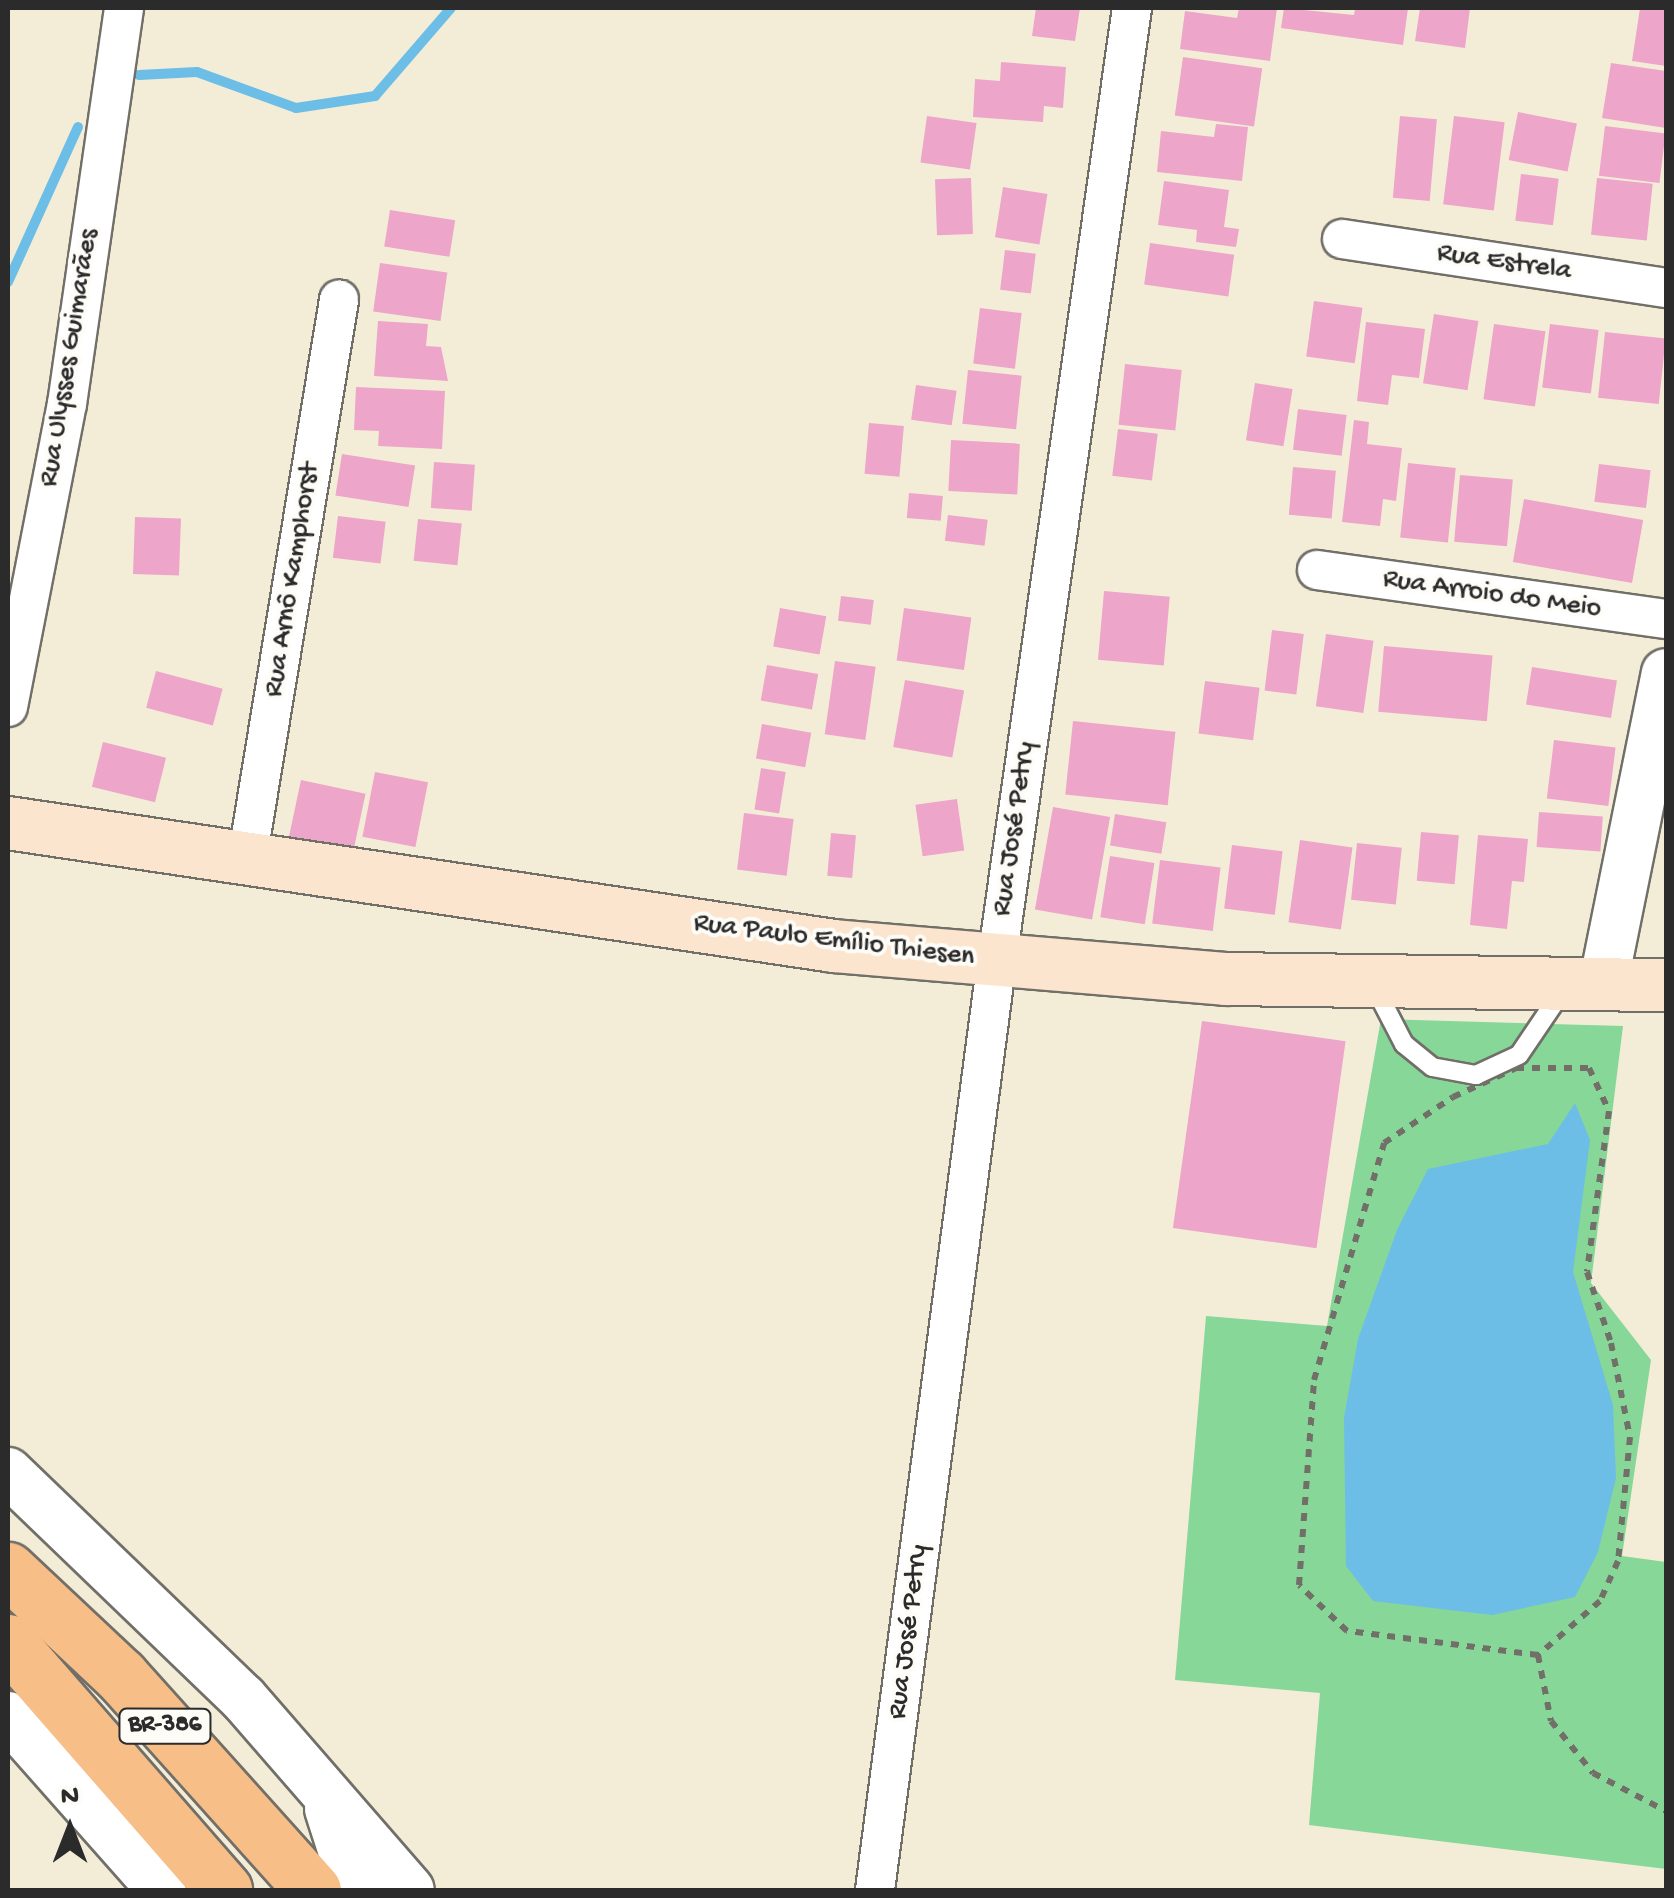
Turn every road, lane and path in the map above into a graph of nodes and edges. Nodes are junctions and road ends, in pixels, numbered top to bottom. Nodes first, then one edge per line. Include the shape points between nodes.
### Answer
1 (124, 8) edge
2 (1132, 8) edge
3 (1342, 240) dead end
4 (1666, 288) edge
5 (339, 300) dead end
6 (1317, 570) dead end
7 (1666, 619) edge
8 (1666, 673) edge
9 (8, 708) edge
10 (8, 823) edge
11 (246, 860) junction
12 (997, 960) junction
13 (1372, 980) junction
14 (1585, 984) junction
15 (1666, 985) edge
16 (8, 1472) edge
17 (8, 1570) edge
18 (8, 1642) edge
19 (1538, 1655) junction
20 (8, 1716) edge
21 (324, 1791) junction
22 (1666, 1812) edge
23 (162, 1890) edge
24 (224, 1890) edge
25 (314, 1890) edge
26 (355, 1890) edge
27 (410, 1890) edge
28 (875, 1890) edge

1 - 9 street, Rua Ulysses Guimarães via 67,404
2 - 12 street, Rua José Petry
3 - 4 street, Rua Estrela
5 - 11 street, Rua Arnô Kamphorst
6 - 7 street, Rua Arroio do Meio
8 - 14 street
10 - 11 main road, Rua Paulo Emílio Thiesen
11 - 12 main road, Rua Paulo Emílio Thiesen via 834,946
12 - 13 main road, Rua Paulo Emílio Thiesen via 1226,978
12 - 28 street, Rua José Petry
13 - 14 main road, Rua Paulo Emílio Thiesen
13 - 14 lane via 1404,1044 1432,1067 1476,1075 1519,1055
14 - 15 main road, Rua Paulo Emílio Thiesen
16 - 21 street via 243,1698
17 - 25 highway, BR-386 via 120,1675
18 - 24 highway, BR-386
19 - 19 path via 1600,1602 1618,1561 1630,1436 1611,1343 1586,1272 1609,1111 1588,1068 1516,1068 1453,1097 1384,1143 1314,1380 1299,1585 1346,1630
19 - 22 path via 1551,1721 1592,1772
20 - 23 street
21 - 26 street
21 - 27 street

